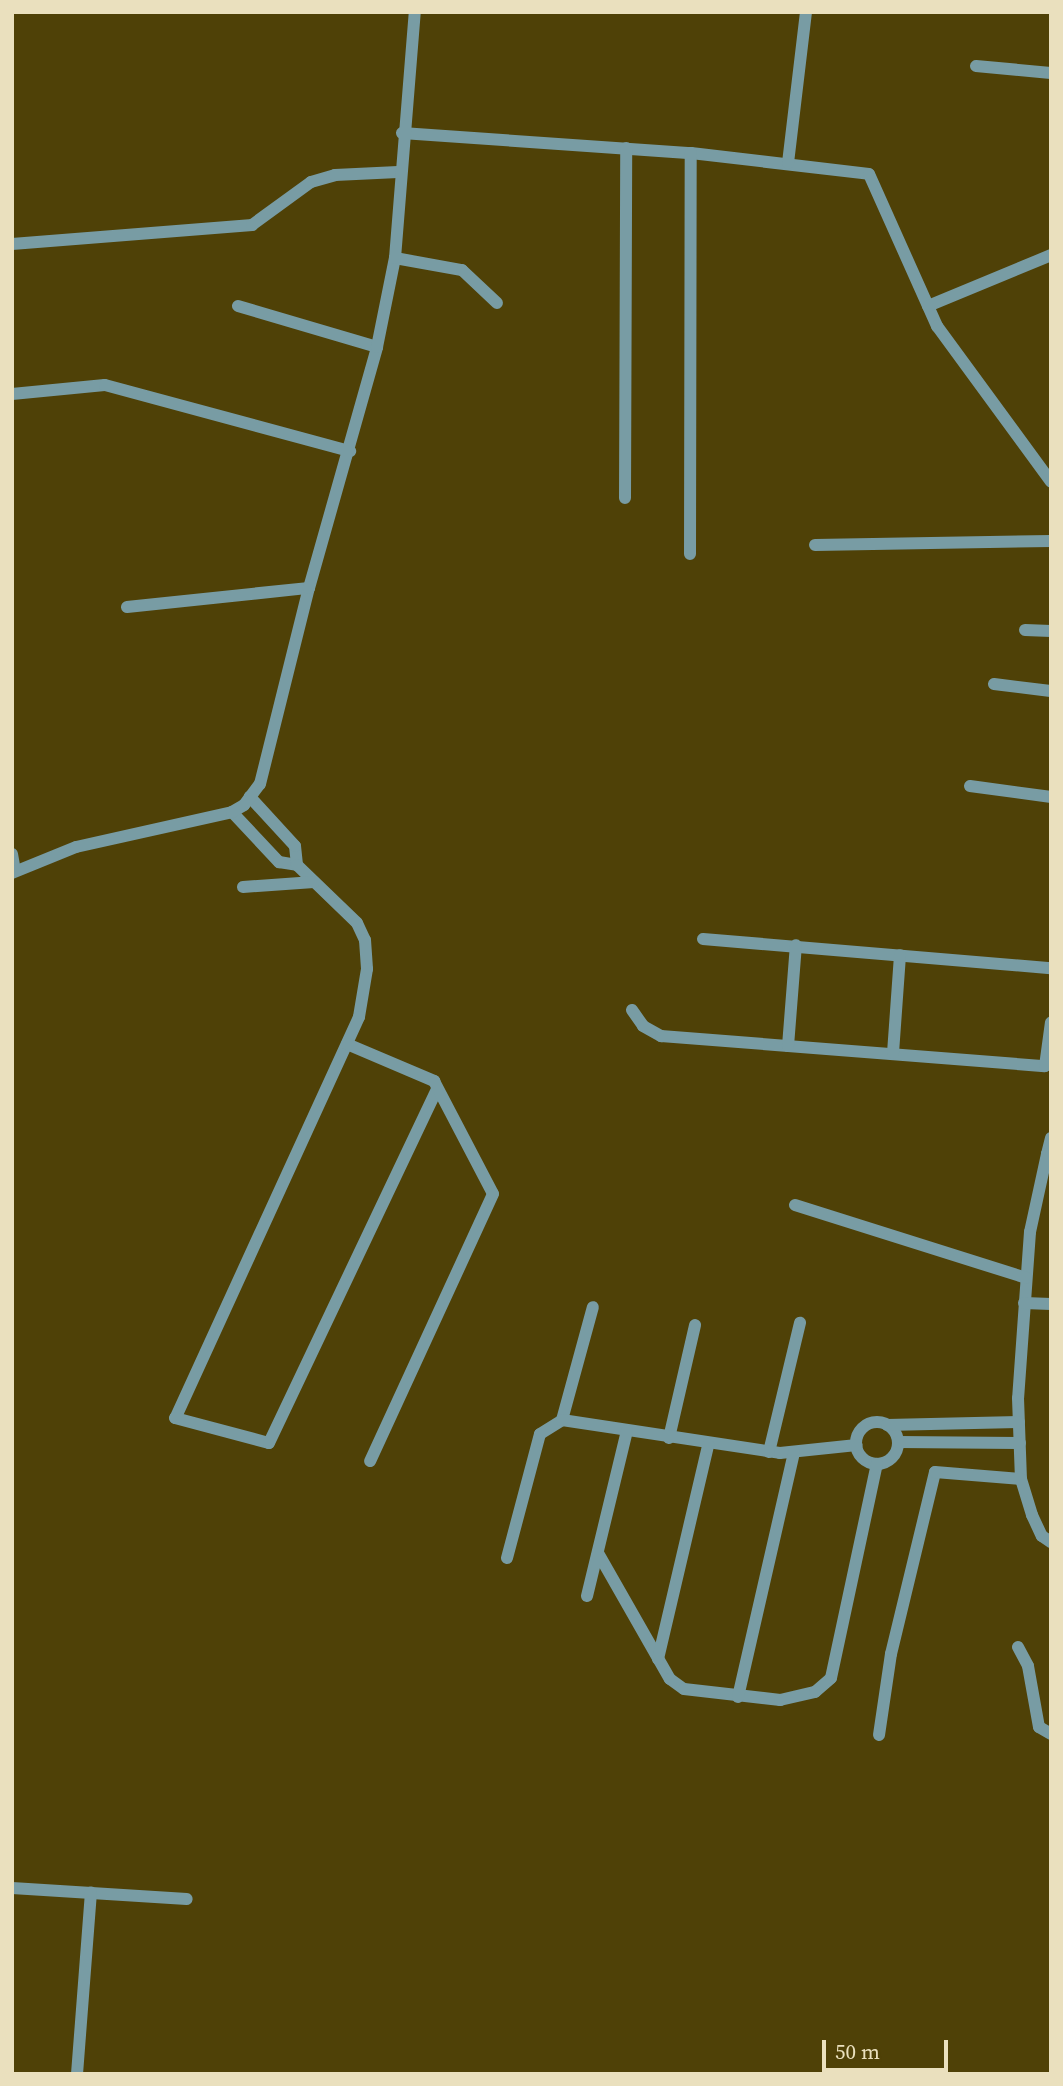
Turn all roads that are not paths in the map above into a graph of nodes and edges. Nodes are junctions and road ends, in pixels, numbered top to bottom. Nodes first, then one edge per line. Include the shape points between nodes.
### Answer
1 (415, 12) edge
2 (806, 12) edge
3 (976, 66) dead end
4 (1051, 73) edge
5 (402, 133) junction
6 (626, 148) junction
7 (691, 153) junction
8 (788, 163) junction
9 (398, 172) junction
10 (12, 244) edge
11 (1051, 255) edge
12 (395, 258) junction
13 (497, 303) dead end
14 (238, 306) dead end
15 (928, 306) junction
16 (377, 347) junction
17 (12, 394) edge
18 (350, 451) junction
19 (1033, 458) junction
20 (1051, 467) edge
21 (1051, 482) edge
22 (625, 498) dead end
23 (1051, 541) edge
24 (815, 545) dead end
25 (690, 554) dead end
26 (309, 588) junction
27 (127, 607) dead end
28 (1025, 630) dead end
29 (1051, 631) edge
30 (994, 684) dead end
31 (1051, 691) edge
32 (970, 786) dead end
33 (250, 797) junction
34 (1051, 797) edge
35 (232, 812) junction
36 (12, 854) edge
37 (297, 865) junction
38 (14, 872) edge
39 (314, 882) junction
40 (243, 887) dead end
41 (704, 939) dead end
42 (796, 945) junction
43 (900, 955) junction
44 (1051, 968) edge
45 (632, 1010) dead end
46 (1051, 1022) edge
47 (347, 1044) junction
48 (788, 1046) junction
49 (893, 1054) junction
50 (437, 1088) junction
51 (1051, 1138) edge
52 (1049, 1155) edge
53 (795, 1205) dead end
54 (1026, 1278) junction
55 (1024, 1303) junction
56 (1051, 1304) edge
57 (593, 1307) dead end
58 (800, 1323) dead end
59 (695, 1325) dead end
60 (562, 1420) junction
61 (1019, 1422) junction
62 (887, 1425) junction
63 (627, 1431) junction
64 (669, 1438) junction
65 (898, 1442) junction
66 (1020, 1443) junction
67 (708, 1444) junction
68 (857, 1445) junction
69 (769, 1452) junction
70 (794, 1452) junction
71 (370, 1461) dead end
72 (877, 1464) junction
73 (1021, 1479) junction
74 (1051, 1542) edge
75 (598, 1553) junction
76 (507, 1558) dead end
77 (587, 1596) dead end
78 (1018, 1647) dead end
79 (657, 1659) junction
80 (738, 1697) junction
81 (1051, 1734) edge
82 (879, 1735) dead end
83 (12, 1888) edge
84 (92, 1893) junction
85 (187, 1899) dead end
86 (77, 2074) edge

1 - 5 street
2 - 8 street
3 - 4 street
5 - 6 street
5 - 9 street
6 - 7 street
6 - 22 street
7 - 8 street
7 - 25 street
8 - 15 street via 869,174
9 - 10 street via 335,175 311,182 252,225
9 - 12 street
11 - 15 street
12 - 13 street via 462,270
12 - 16 street
14 - 16 street
15 - 19 street via 937,326
16 - 18 street
17 - 18 street via 105,385
18 - 26 street
19 - 20 street
19 - 21 street
23 - 24 street
26 - 27 street
26 - 33 street via 260,784
28 - 29 street
30 - 31 street
32 - 34 street
33 - 35 street
33 - 37 street via 295,846
35 - 37 street via 279,862
35 - 38 street via 76,847
36 - 38 street
37 - 39 street
39 - 40 street
39 - 47 street via 357,923 365,940 367,969 359,1017
41 - 42 street
42 - 43 street
42 - 48 street
43 - 44 street
43 - 49 street
45 - 48 street via 643,1026 661,1036
46 - 49 street via 1045,1066
47 - 50 street via 434,1081
47 - 50 street via 175,1418 269,1443
48 - 49 street
50 - 71 street via 493,1195
51 - 52 street
52 - 54 street via 1030,1233
53 - 54 street
54 - 55 street
55 - 56 street
55 - 61 street
57 - 60 street
58 - 69 street
59 - 64 street
60 - 63 street
60 - 76 street via 540,1434
61 - 62 street
61 - 66 street
62 - 65 street
62 - 68 street via 867,1425
63 - 64 street
63 - 75 street
64 - 67 street
65 - 66 street
65 - 72 street via 894,1455
66 - 73 street
67 - 69 street
67 - 79 street
68 - 70 street
68 - 72 street via 865,1460
69 - 70 street
70 - 80 street
72 - 80 street via 831,1678 815,1692 798,1697
73 - 74 street via 1032,1515 1042,1536
73 - 82 street via 935,1472 891,1654
75 - 77 street
75 - 79 street
78 - 81 street via 1028,1666 1039,1727
79 - 80 street via 670,1679 684,1689
83 - 84 street
84 - 85 street
84 - 86 street

